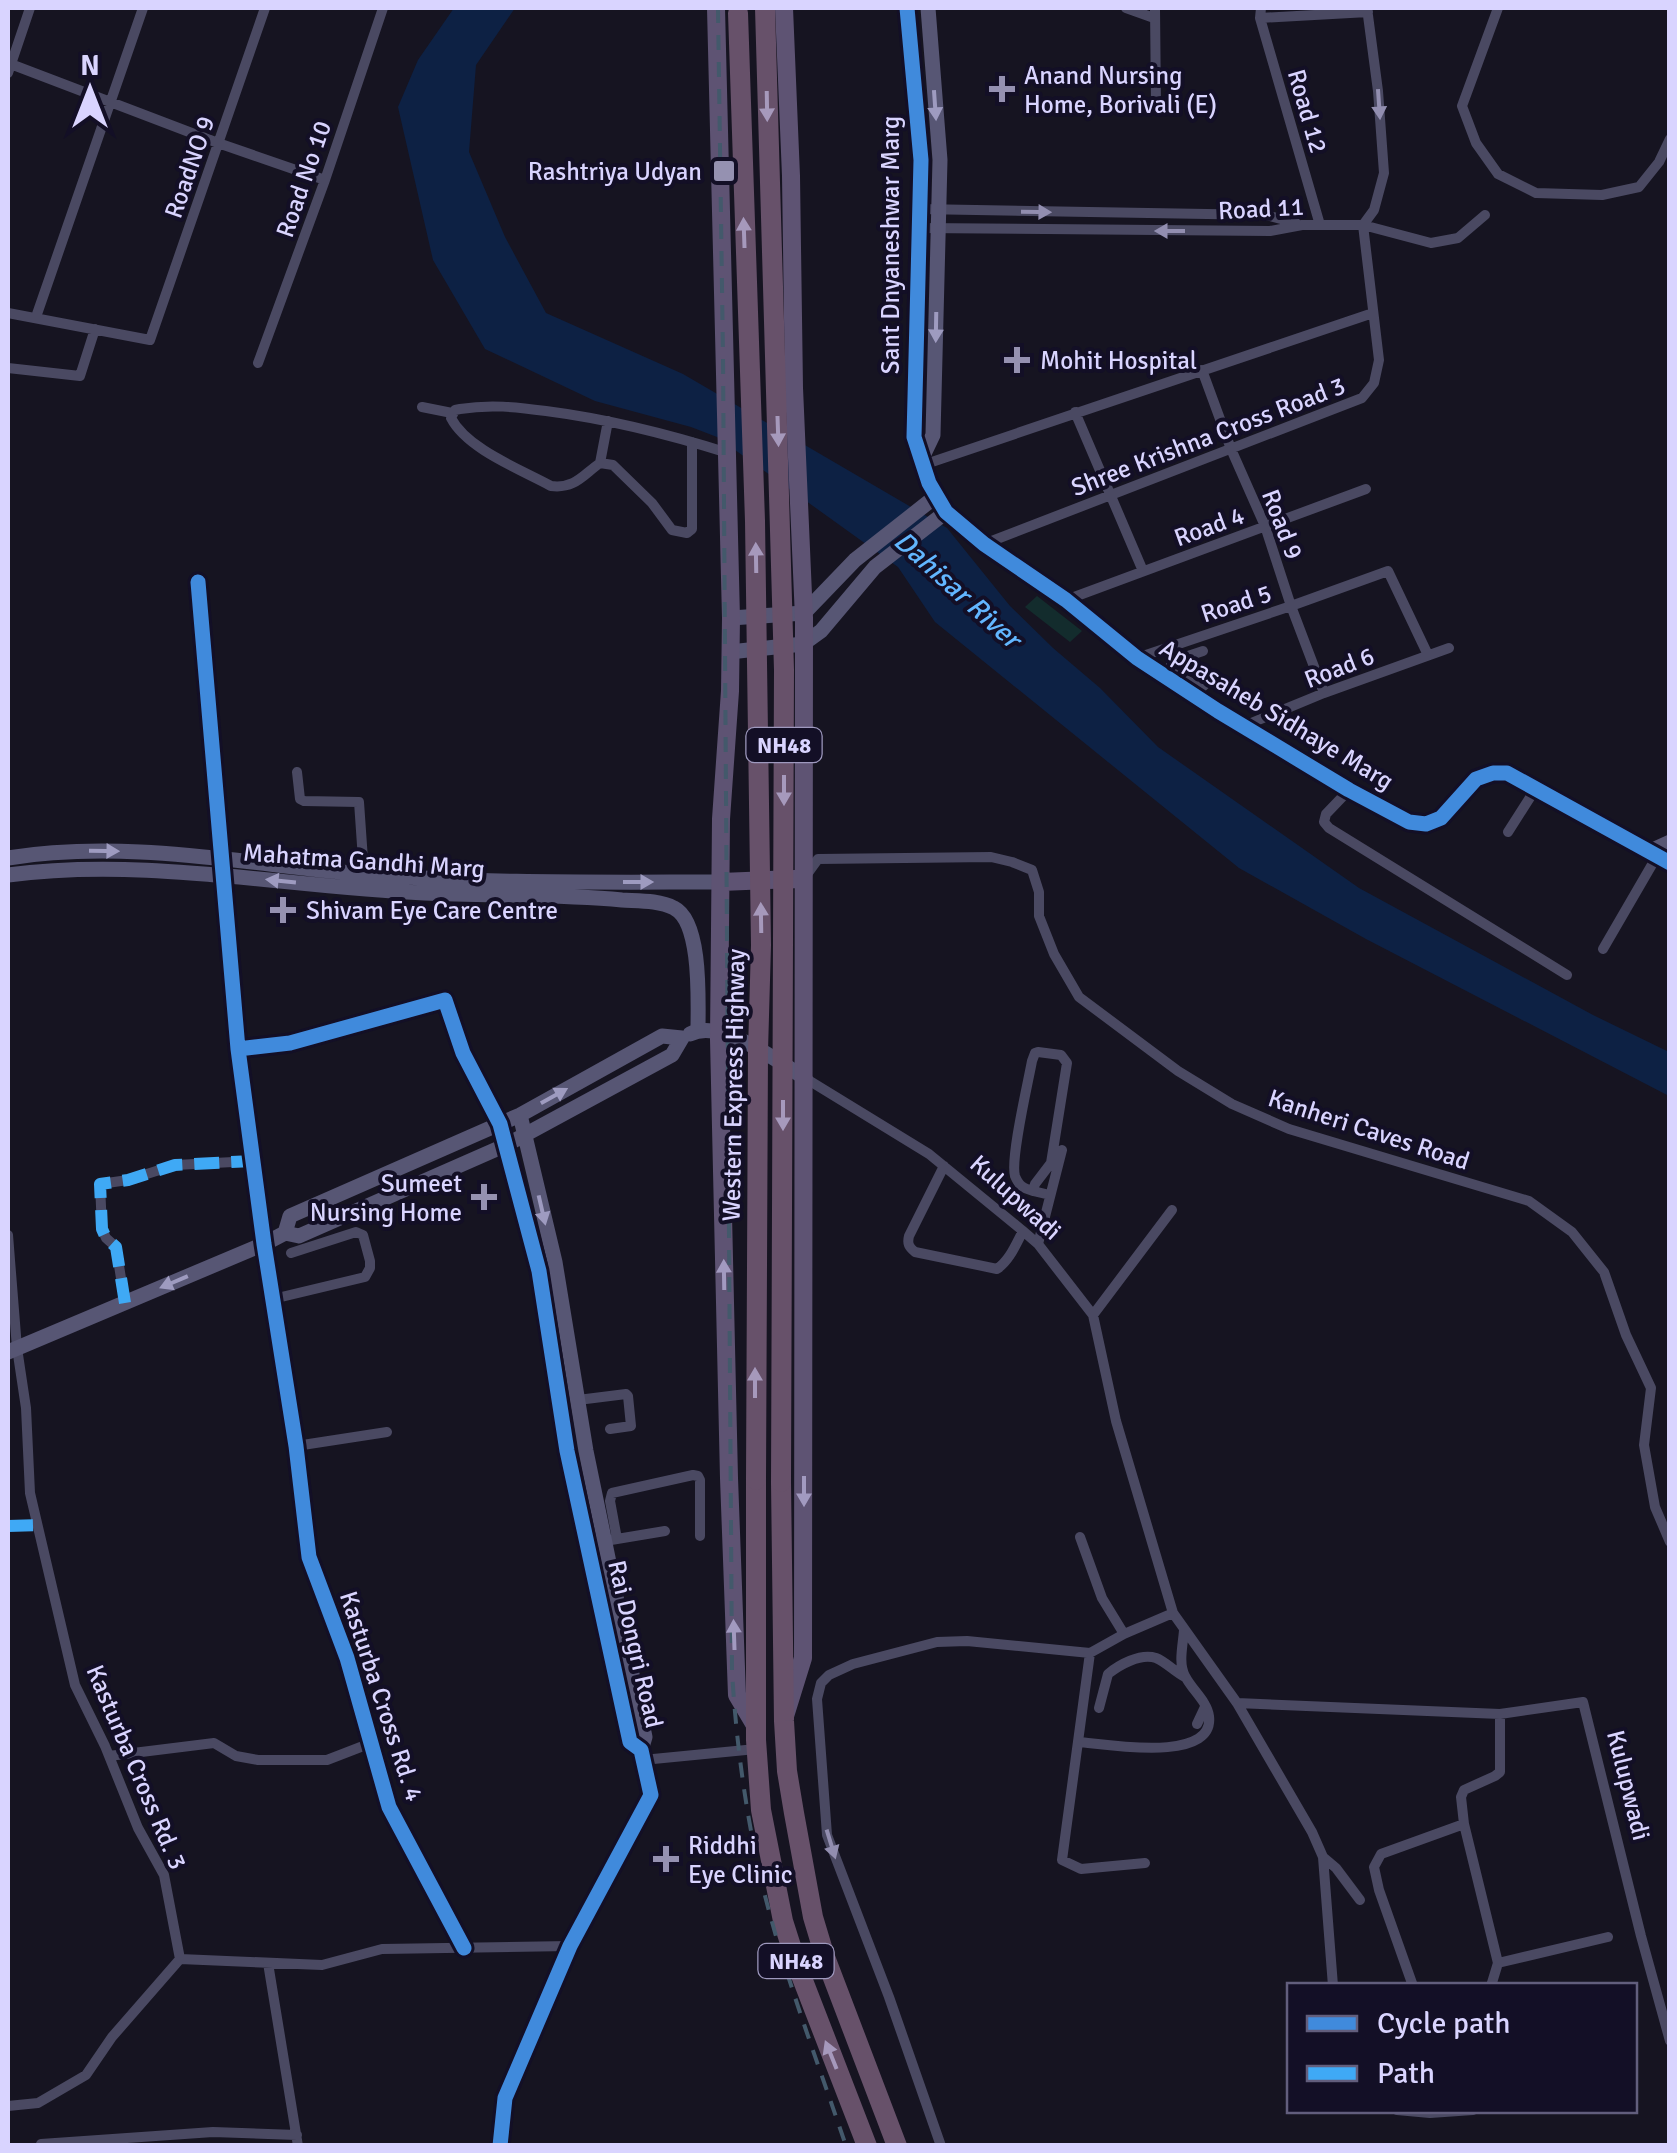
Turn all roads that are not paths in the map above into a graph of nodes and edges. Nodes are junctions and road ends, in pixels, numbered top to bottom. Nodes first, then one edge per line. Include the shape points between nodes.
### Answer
1 (30, 8) edge
2 (143, 8) edge
3 (265, 8) edge
4 (383, 8) edge
5 (907, 8) edge
6 (928, 8) edge
7 (1126, 8) edge
8 (1498, 8) edge
9 (730, 9) edge
10 (777, 9) edge
11 (1368, 10) edge
12 (1154, 13) edge
13 (1260, 13) edge
14 (8, 67) edge
15 (111, 101) junction
16 (1156, 106) dead end
17 (1670, 140) edge
18 (218, 143) junction
19 (325, 180) junction
20 (919, 209) junction
21 (938, 210) junction
22 (1485, 216) dead end
23 (1302, 225) junction
24 (1320, 225) junction
25 (1363, 225) junction
26 (919, 228) junction
27 (938, 229) junction
28 (8, 313) edge
29 (1373, 313) junction
30 (36, 318) junction
31 (96, 330) junction
32 (258, 362) dead end
33 (8, 368) edge
34 (1202, 370) junction
35 (422, 407) dead end
36 (1075, 412) junction
37 (452, 413) junction
38 (608, 421) junction
39 (692, 442) junction
40 (1232, 449) junction
41 (728, 456) junction
42 (923, 461) junction
43 (600, 462) junction
44 (1366, 489) dead end
45 (935, 496) junction
46 (1111, 496) junction
47 (939, 517) junction
48 (1265, 526) junction
49 (801, 530) junction
50 (984, 544) junction
51 (1143, 572) junction
52 (198, 582) dead end
53 (1066, 600) junction
54 (1291, 606) junction
55 (804, 613) junction
56 (731, 618) junction
57 (803, 644) junction
58 (1179, 644) junction
59 (1449, 648) dead end
60 (730, 652) junction
61 (1202, 652) dead end
62 (1428, 656) junction
63 (1186, 657) junction
64 (1137, 658) junction
65 (1214, 676) dead end
66 (1197, 692) junction
67 (1324, 694) junction
68 (1244, 726) junction
69 (296, 772) dead end
70 (1536, 788) junction
71 (1349, 790) junction
72 (1508, 832) dead end
73 (1670, 834) edge
74 (1670, 842) edge
75 (1649, 852) junction
76 (8, 858) edge
77 (1670, 864) edge
78 (221, 866) junction
79 (364, 874) junction
80 (8, 876) edge
81 (804, 878) junction
82 (720, 882) junction
83 (1604, 948) dead end
84 (1567, 975) dead end
85 (698, 995) junction
86 (718, 1013) junction
87 (698, 1030) junction
88 (682, 1038) junction
89 (238, 1050) junction
90 (805, 1078) junction
91 (520, 1116) junction
92 (500, 1124) junction
93 (526, 1135) junction
94 (506, 1145) junction
95 (1062, 1150) dead end
96 (253, 1160) junction
97 (944, 1166) junction
98 (1033, 1190) junction
99 (1050, 1196) junction
100 (1172, 1210) dead end
101 (1023, 1230) junction
102 (285, 1233) junction
103 (8, 1235) edge
104 (264, 1244) junction
105 (1038, 1244) junction
106 (291, 1253) dead end
107 (273, 1299) junction
108 (124, 1303) junction
109 (1093, 1315) junction
110 (12, 1350) edge
111 (570, 1355) junction
112 (552, 1357) junction
113 (578, 1400) junction
114 (610, 1429) dead end
115 (387, 1432) dead end
116 (583, 1432) junction
117 (565, 1435) junction
118 (296, 1446) junction
119 (665, 1532) dead end
120 (700, 1536) dead end
121 (1080, 1537) dead end
122 (603, 1541) junction
123 (1670, 1542) edge
124 (1173, 1613) junction
125 (1184, 1630) junction
126 (1124, 1634) junction
127 (1090, 1653) junction
128 (800, 1676) junction
129 (1186, 1678) junction
130 (821, 1683) junction
131 (1237, 1703) junction
132 (1206, 1706) junction
133 (1099, 1708) dead end
134 (1500, 1714) junction
135 (784, 1721) junction
136 (1197, 1724) dead end
137 (756, 1727) junction
138 (1079, 1742) junction
139 (371, 1743) junction
140 (756, 1749) junction
141 (642, 1755) junction
142 (109, 1756) junction
143 (1464, 1824) junction
144 (1323, 1857) junction
145 (1145, 1863) dead end
146 (1360, 1900) dead end
147 (1608, 1937) dead end
148 (570, 1946) junction
149 (464, 1948) junction
150 (180, 1959) junction
151 (1498, 1963) junction
152 (268, 1964) junction
153 (1332, 1983) edge
154 (1413, 1983) edge
155 (1492, 1983) edge
156 (1670, 2041) edge
157 (8, 2106) edge
158 (297, 2140) edge
159 (41, 2144) edge
160 (500, 2146) edge
161 (867, 2146) edge
162 (897, 2146) edge
163 (942, 2146) edge

1 - 14 street
2 - 15 street
3 - 18 street, RoadNO 9
4 - 19 street, Road No 10
5 - 20 street, Sant Dnyaneshwar Marg
6 -> 21 street, Sant Dnyaneshwar Marg
7 - 12 street
8 - 17 street via 1462,106 1476,144 1498,174 1536,193 1602,195 1639,186
9 - 41 main road
137 -> 9 highway, Western Express Highway / NH48, bridge via 759,779 754,485
10 - 49 main road via 791,176
10 -> 135 highway, Western Express Highway / NH48, bridge
11 - 13 street
11 -> 25 street via 1384,173
12 - 16 street
13 - 24 street, Road 12
14 - 15 street
15 - 18 street
15 - 30 street
18 - 19 street
18 - 31 street, RoadNO 9 via 150,340
19 - 32 street, Road No 10
20 - 21 street
20 - 26 street, Sant Dnyaneshwar Marg
21 -> 23 street via 1266,215
21 - 27 street, Sant Dnyaneshwar Marg
22 - 25 street, Road 11 via 1458,238 1430,243
23 - 24 street, Road 11
23 -> 27 street, Road 11 via 1270,231
24 - 25 street, Road 11
25 - 29 street, Shree Krishna Cross Road 3
26 - 27 street, Road 11
26 - 42 street, Sant Dnyaneshwar Marg via 914,436
27 -> 42 street, Sant Dnyaneshwar Marg via 933,436
28 - 30 street
29 - 34 street
29 - 40 street, Shree Krishna Cross Road 3 via 1379,360 1362,398
30 - 31 street
31 - 33 street via 80,376
34 - 36 street
34 - 40 street, Road 9
35 - 37 street
36 - 42 street
36 - 46 street
37 - 38 street via 496,404
37 - 43 street via 463,436 551,486 575,484
38 - 39 street
38 - 43 street
39 - 41 street
39 - 43 street via 687,534 672,530 613,465
40 - 46 street, Shree Krishna Cross Road 3
40 - 48 street, Road 9
41 - 49 main road
41 - 56 main road
42 - 45 street, Appasaheb Sidhaye Marg
44 - 48 street, Road 4
45 - 47 street, Appasaheb Sidhaye Marg
45 - 55 street via 855,560
46 - 50 street, Shree Krishna Cross Road 3
46 - 51 street
47 - 50 street, Appasaheb Sidhaye Marg
47 - 57 street via 870,574
48 - 51 street, Road 4
48 - 54 street, Road 9
49 - 55 main road
50 - 53 street, Appasaheb Sidhaye Marg
51 - 53 street, Road 4
52 - 78 street, Kasturba Cross Rd. 4
53 - 64 street, Appasaheb Sidhaye Marg
54 - 58 street, Road 5
54 - 62 street, Road 5 via 1388,571
54 - 67 street, Road 9
55 - 56 street
55 - 57 main road
56 - 60 main road
57 - 60 street
57 - 81 main road
58 - 63 street
58 - 64 street, Road 5
59 - 62 street, Road 6
60 - 82 main road
61 - 63 street
62 - 67 street, Road 6
63 - 66 street via 1169,669
64 - 66 street, Appasaheb Sidhaye Marg
65 - 66 street
66 - 68 street, Appasaheb Sidhaye Marg
67 - 68 street, Road 6
68 - 71 street, Appasaheb Sidhaye Marg
69 - 79 street via 304,801 359,802
70 - 71 street, Appasaheb Sidhaye Marg via 1493,773 1476,779 1441,818 1426,824
70 - 72 street
70 - 75 street, Appasaheb Sidhaye Marg
71 - 84 street via 1326,814 1329,828
73 - 75 street
74 - 75 street
75 - 77 street
75 - 83 street
76 -> 78 street via 99,850
78 - 79 street
78 - 80 street, Mahatma Gandhi Marg
85 -> 78 street, Mahatma Gandhi Marg via 688,920 658,903 424,893
78 - 89 street, Kasturba Cross Rd. 4
79 -> 82 street
81 - 82 main road
81 - 90 main road
81 - 123 street, Kanheri Caves Road via 818,859 991,857 1032,870 1039,916 1079,997 1178,1071 1288,1129 1530,1201 1572,1232 1604,1272 1651,1388 1644,1444 1655,1507
82 - 86 main road
85 - 86 main road
85 - 87 street
86 - 87 street, Kulupwadi
86 - 90 street, Kulupwadi via 744,1042
137 -> 86 main road via 737,1695
87 - 88 street, Kulupwadi
91 -> 88 street via 662,1036
88 - 93 street via 672,1056
89 - 92 street via 290,1044 445,1000 463,1053
89 - 96 street, Kasturba Cross Rd. 4
90 - 97 street, Kulupwadi
90 -> 128 main road
91 - 92 street
91 - 93 street
92 - 94 street, Rai Dongri Road
92 - 102 street via 290,1216
93 - 94 street
93 -> 111 street
94 - 102 street via 299,1236
94 - 112 street, Rai Dongri Road via 539,1270
95 - 99 street
96 - 104 street, Kasturba Cross Rd. 4
96 - 108 street via 175,1165 100,1184 102,1229 116,1247
97 - 101 street, Kulupwadi
97 - 101 street via 909,1248 997,1268
98 - 98 street via 1051,1164 1067,1063 1038,1052 1014,1163 1017,1181
98 - 99 street
99 - 105 street
100 - 109 street
101 - 105 street, Kulupwadi
102 - 104 street
103 - 110 street, Kasturba Cross Rd. 3
104 - 107 street, Kasturba Cross Rd. 4
104 -> 108 street
105 - 109 street, Kulupwadi
106 - 107 street via 356,1232 363,1235 370,1268 365,1278
107 - 118 street, Kasturba Cross Rd. 4
108 - 110 street
109 - 124 street, Kulupwadi via 1116,1421
110 - 142 street, Kasturba Cross Rd. 3 via 26,1408 30,1493 76,1685
111 - 112 street
111 - 113 street
112 - 117 street, Rai Dongri Road
113 - 114 street via 626,1394 631,1426
113 - 116 street
115 - 118 street
116 - 117 street
116 - 122 street
117 - 122 street, Rai Dongri Road
118 - 139 street, Kasturba Cross Rd. 4 via 309,1557
119 - 122 street
120 - 122 street via 700,1480 693,1475 612,1492
121 - 126 street via 1102,1598
122 - 141 street, Rai Dongri Road via 645,1737
124 - 125 street, Kulupwadi
124 - 126 street
125 - 129 street
125 - 131 street, Kulupwadi
126 - 127 street
127 - 130 street via 937,1642 852,1664
127 - 138 street
128 - 130 street
128 - 135 main road
129 - 132 street
129 - 133 street via 1155,1658 1126,1662 1108,1674
130 -> 163 street via 826,1835
131 - 134 street, Kulupwadi
131 - 144 street, Kulupwadi
132 - 136 street
132 - 138 street via 1207,1729 1184,1746
134 - 143 street via 1500,1772 1464,1790
134 - 156 street, Kulupwadi via 1583,1702
135 - 162 highway, Western Express Highway / NH48 via 813,1916
137 - 140 highway, Western Express Highway / NH48
138 - 145 street via 1062,1860 1081,1869
139 - 142 street via 327,1760 258,1760 214,1743
139 - 149 street, Kasturba Cross Rd. 4 via 389,1808
140 - 141 street
161 -> 140 highway, Western Express Highway / NH48 via 783,1921
141 - 148 street, Rai Dongri Road via 650,1795
142 - 150 street, Kasturba Cross Rd. 3 via 164,1875
143 - 151 street
143 - 154 street via 1381,1854 1374,1867
144 - 146 street, Kulupwadi
144 - 153 street
147 - 151 street
148 - 149 street
148 - 160 street, Rai Dongri Road via 504,2098
149 - 152 street via 382,1949 322,1965
150 - 152 street
150 - 157 street via 86,2075 38,2103
151 - 155 street
152 - 158 street
158 - 159 street via 213,2132

